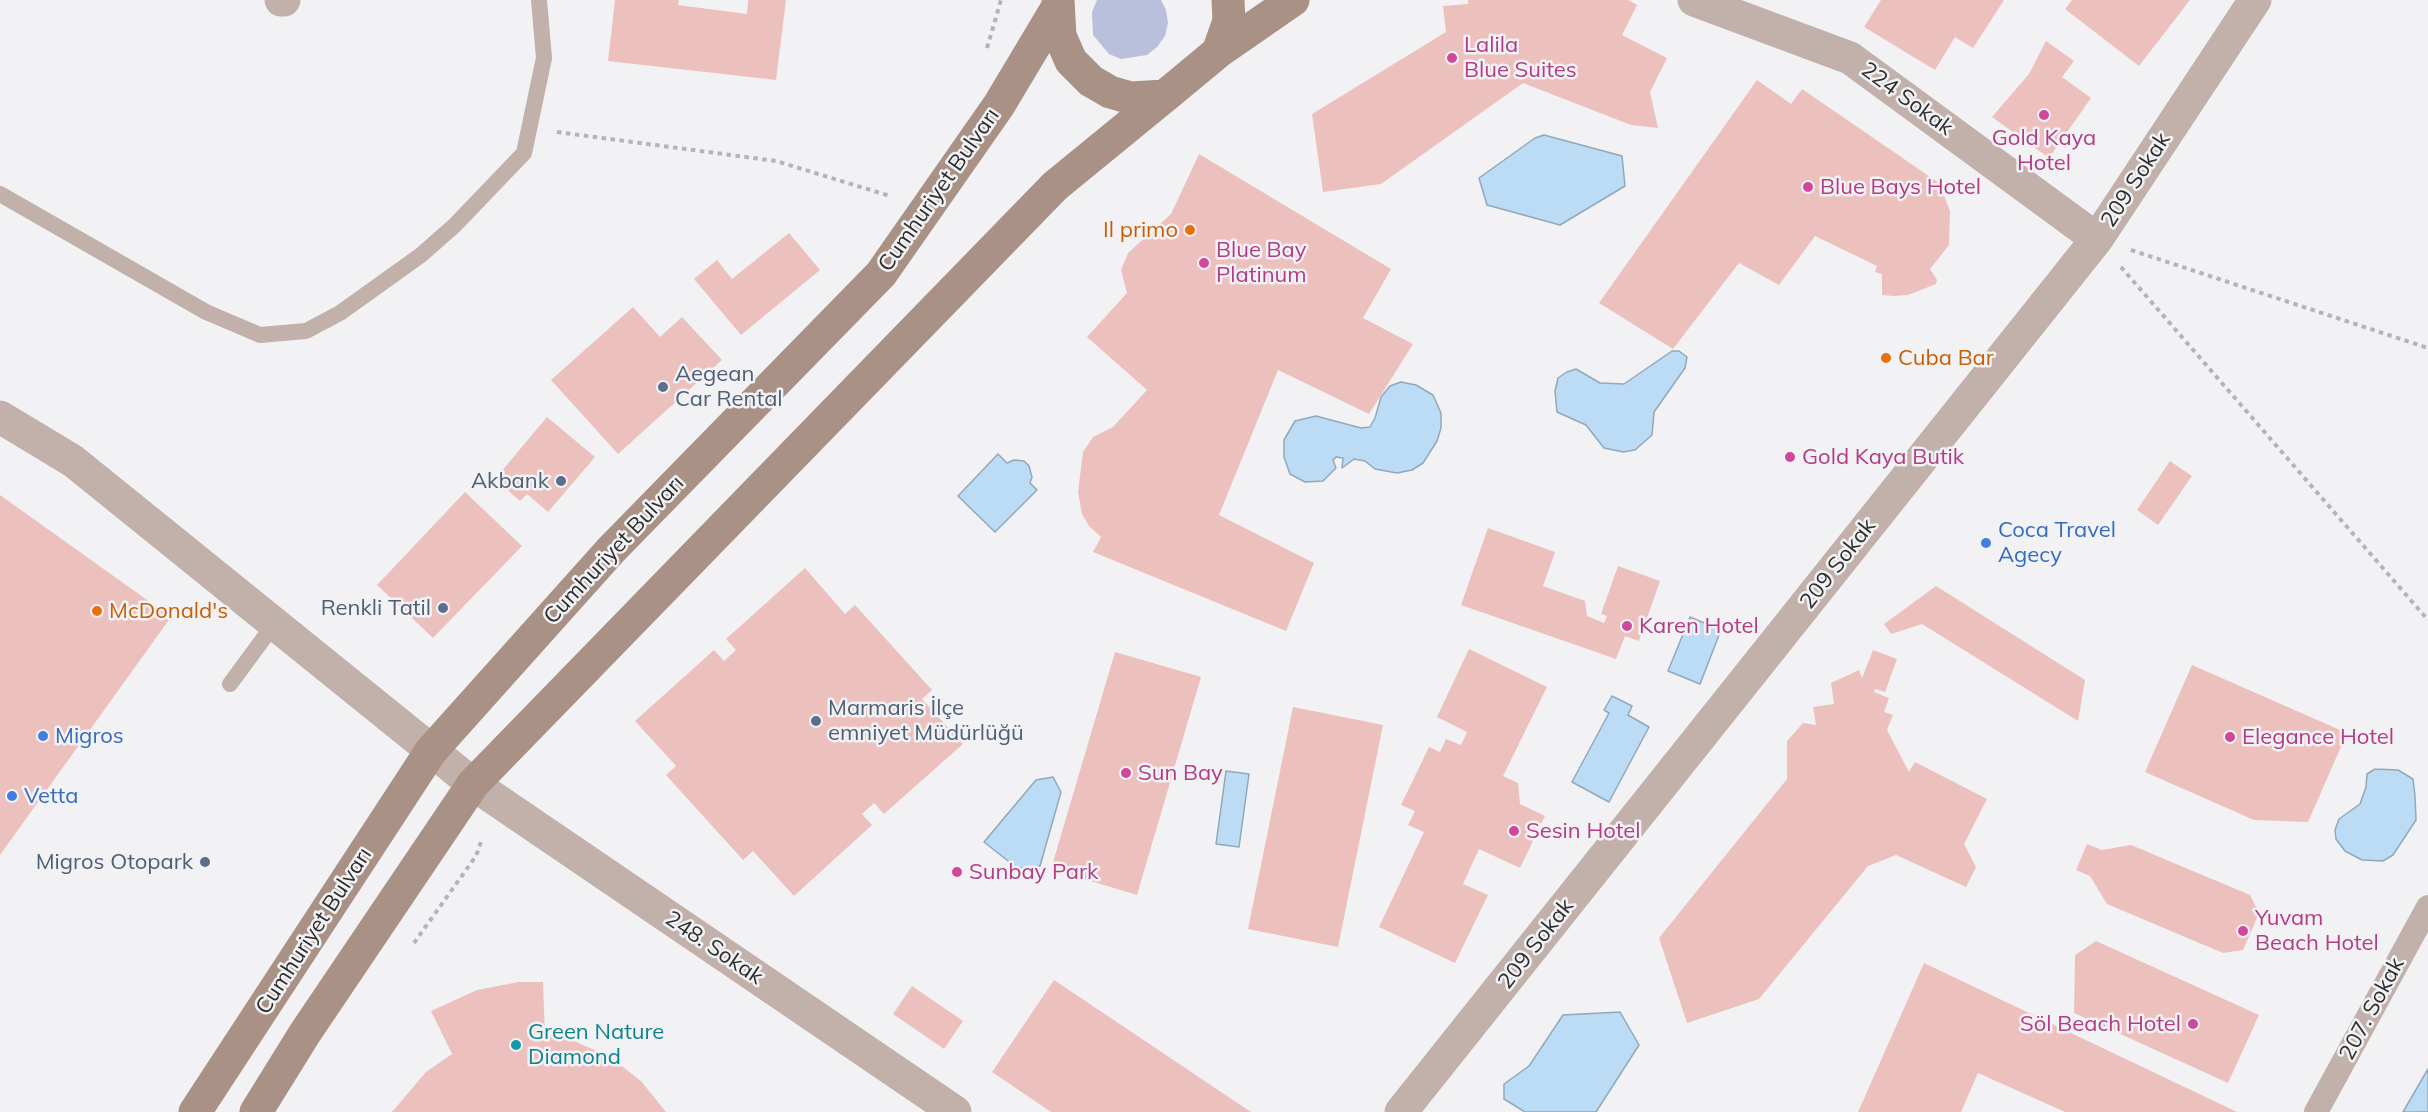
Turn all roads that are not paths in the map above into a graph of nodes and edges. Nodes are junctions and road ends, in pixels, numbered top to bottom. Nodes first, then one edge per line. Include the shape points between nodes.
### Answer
1 (539, 0) edge
2 (1228, 0) edge
3 (1293, 0) edge
4 (1694, 0) edge
5 (2255, 0) edge
6 (1058, 4) edge
7 (1218, 52) junction
8 (1165, 96) junction
9 (0, 194) edge
10 (2097, 239) junction
11 (0, 417) edge
12 (275, 623) junction
13 (230, 684) dead end
14 (431, 751) junction
15 (473, 784) junction
16 (2428, 907) edge
17 (195, 1112) edge
18 (256, 1112) edge
19 (955, 1112) edge
20 (1401, 1112) edge
21 (2316, 1112) edge

1 - 9 lane via 544,57 524,153 421,255 340,313 306,331 260,335 206,312
2 - 7 main road via 1229,21
3 - 7 main road
4 - 10 street, 224 Sokak via 1851,57
5 - 10 street, 209 Sokak
6 - 8 main road via 1060,36 1071,61 1091,81 1131,98
6 - 14 main road, Cumhuriyet Bulvarı via 999,105 881,274 611,550
7 - 8 main road
8 - 15 main road via 1055,186
10 - 20 street, 209 Sokak
11 - 12 street, 248. Sokak via 73,460
12 - 13 lane
12 - 14 street, 248. Sokak
14 - 15 street, 248. Sokak
14 - 17 main road, Cumhuriyet Bulvarı
15 - 18 main road
15 - 19 street, 248. Sokak
16 - 21 street, 207. Sokak

